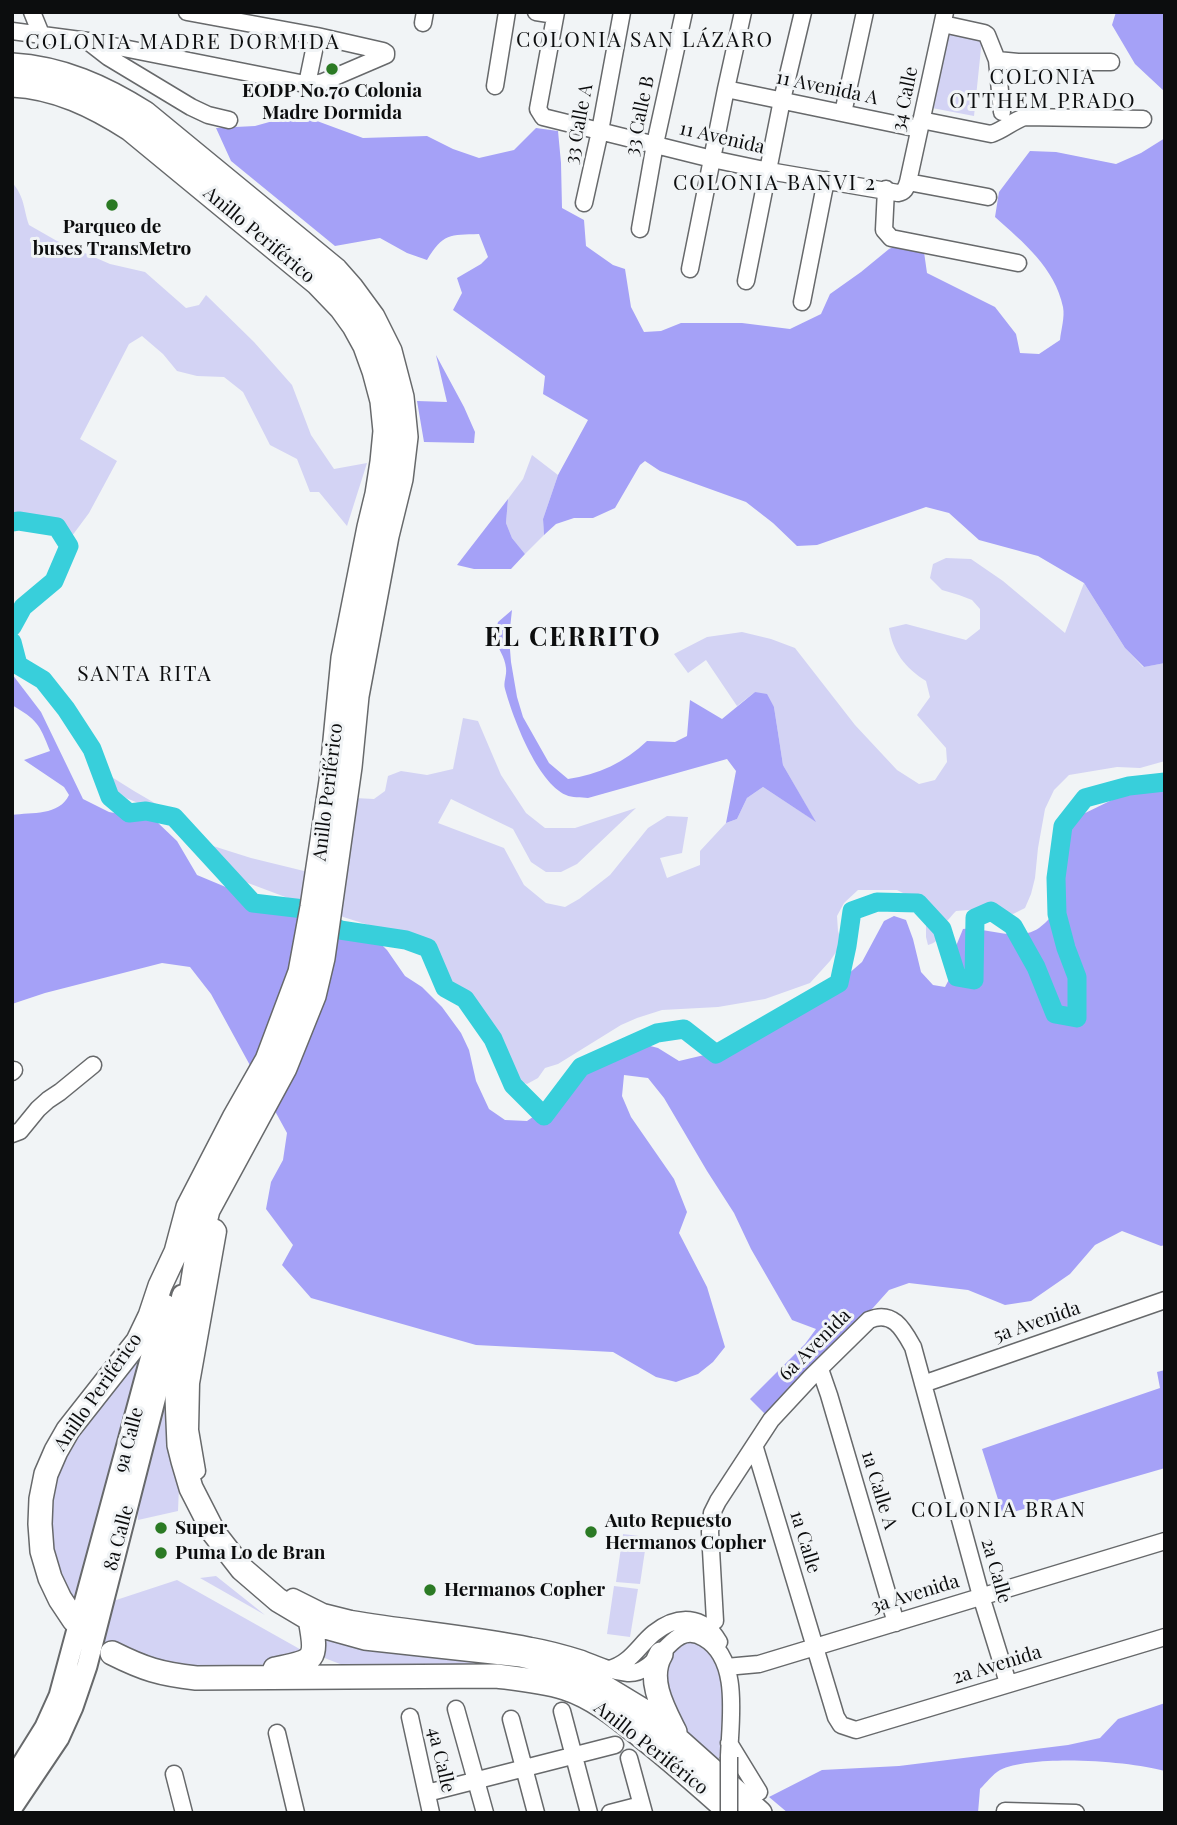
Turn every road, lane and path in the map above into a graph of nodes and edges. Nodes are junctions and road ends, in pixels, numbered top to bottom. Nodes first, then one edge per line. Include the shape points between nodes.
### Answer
1 (32, 12) edge
2 (187, 12) edge
3 (508, 12) edge
4 (536, 12) edge
5 (622, 12) edge
6 (684, 12) edge
7 (743, 12) edge
8 (803, 12) edge
9 (865, 12) edge
10 (556, 14) edge
11 (944, 15) edge
12 (12, 31) edge
13 (41, 34) junction
14 (317, 36) junction
15 (88, 41) junction
16 (997, 61) junction
17 (1111, 62) dead end
18 (12, 65) edge
19 (307, 84) junction
20 (12, 85) edge
21 (495, 86) dead end
22 (726, 89) junction
23 (782, 100) junction
24 (1002, 112) dead end
25 (843, 113) junction
26 (1143, 119) dead end
27 (229, 120) dead end
28 (920, 125) junction
29 (600, 131) junction
30 (655, 144) junction
31 (712, 159) junction
32 (769, 171) junction
33 (825, 180) junction
34 (899, 188) junction
35 (988, 197) dead end
36 (584, 203) dead end
37 (640, 229) dead end
38 (1018, 263) dead end
39 (690, 269) dead end
40 (747, 281) dead end
41 (802, 302) dead end
42 (378, 532) junction
43 (93, 1065) dead end
44 (12, 1135) edge
45 (200, 1214) junction
46 (186, 1253) junction
47 (1165, 1300) edge
48 (190, 1338) junction
49 (913, 1347) joint
50 (820, 1369) junction
51 (923, 1384) junction
52 (755, 1448) junction
53 (1165, 1541) edge
54 (981, 1596) junction
55 (310, 1619) junction
56 (74, 1620) dead end
57 (715, 1620) dead end
58 (896, 1623) junction
59 (1165, 1637) edge
60 (814, 1647) junction
61 (112, 1653) dead end
62 (661, 1654) junction
63 (312, 1656) junction
64 (724, 1661) junction
65 (759, 1664) junction
66 (607, 1670) junction
67 (357, 1677) junction
68 (233, 1678) junction
69 (1008, 1683) junction
70 (730, 1696) junction
71 (456, 1709) dead end
72 (562, 1711) dead end
73 (410, 1717) dead end
74 (511, 1719) dead end
75 (841, 1725) joint
76 (277, 1733) dead end
77 (680, 1741) junction
78 (615, 1745) dead end
79 (729, 1750) junction
80 (574, 1755) junction
81 (629, 1758) dead end
82 (525, 1768) junction
83 (174, 1774) dead end
84 (12, 1780) edge
85 (475, 1781) junction
86 (427, 1793) junction
87 (759, 1802) edge
88 (12, 1808) edge
89 (643, 1809) edge
90 (1005, 1811) dead end
91 (184, 1813) edge
92 (296, 1813) edge
93 (431, 1813) edge
94 (485, 1813) edge
95 (536, 1813) edge
96 (589, 1813) edge
97 (610, 1813) edge
98 (730, 1813) edge
99 (1076, 1813) edge

1 - 13 street
2 - 14 street
3 - 21 street
4 - 10 street
5 - 29 street, 33 Calle A
6 - 30 street, 33 Calle B
7 - 22 street
8 - 23 street
9 - 25 street
10 - 29 street, 11 Avenida via 538,109 547,119
11 - 16 street via 984,33
11 - 28 street, 34 Calle
12 - 13 street
13 - 15 street
14 - 19 street
14 - 19 street via 386,53 323,82
15 - 19 street
15 - 27 street via 191,107
16 - 17 street
16 - 24 street
18 - 42 highway, Anillo Periférico via 92,83 145,113 336,270 367,307 390,351 406,437 401,479
20 - 42 highway, Anillo Periférico via 68,96 130,129 317,283 341,308 365,346 382,401 385,431
22 - 23 street, 11 Avenida A
22 - 31 street
23 - 25 street, 11 Avenida A
23 - 32 street
25 - 28 street, 11 Avenida A
26 - 28 street, 11 Avenida A via 1025,117 991,134
28 - 34 street, 34 Calle
29 - 30 street, 11 Avenida
29 - 36 street, 33 Calle A
30 - 31 street, 11 Avenida
30 - 37 street, 33 Calle B
31 - 32 street, 11 Avenida
31 - 39 street
32 - 33 street, 11 Avenida
32 - 40 street
33 - 34 street, 11 Avenida
33 - 41 street
34 - 35 street, 11 Avenida
34 - 38 street, 34 Calle via 884,223 891,238
42 - 45 highway, Anillo Periférico via 343,658 331,781 300,972 267,1060 234,1118
43 - 44 street
45 - 46 highway, Anillo Periférico
45 - 48 street, Anillo Periférico via 218,1235
46 - 48 highway, Anillo Periférico
46 - 56 highway, Anillo Periférico via 160,1286 138,1341 68,1430 46,1474 41,1499 42,1551 50,1578
46 - 84 main road, 9a Calle via 167,1297 59,1696
46 - 88 main road, 8a Calle via 157,1398 89,1658 59,1738
47 - 51 street, 5a Avenida
48 - 55 highway, Anillo Periférico via 178,1373 179,1445 197,1502 242,1569 278,1600
48 - 66 street, Anillo Periférico via 191,1444 200,1481 231,1539 271,1580 331,1614 534,1646
49 - 50 street, 6a Avenida via 899,1324 878,1316
49 - 51 street, 2a Calle
50 - 52 street, 6a Avenida via 771,1420
50 - 58 street, 1a Calle A
51 - 54 street, 2a Calle
52 - 57 street via 712,1513
52 - 60 street, 1a Calle
53 - 54 street, 3a Avenida
54 - 58 street, 3a Avenida
54 - 69 street, 2a Calle
55 - 63 highway via 315,1643
55 - 77 highway, Anillo Periférico via 365,1638 547,1661 617,1693
58 - 60 street, 3a Avenida
59 - 69 street, 2a Avenida
60 - 65 street, 3a Avenida
60 - 75 street, 1a Calle
61 - 68 highway, Anillo Periférico via 165,1674
62 - 64 street via 672,1641 690,1634 708,1640
62 - 66 street via 636,1673
62 - 77 highway via 656,1684
63 - 67 highway
63 - 68 highway via 304,1663
64 - 65 street, 3a Avenida
64 - 66 street via 720,1643 707,1626 682,1620 657,1631 627,1660
64 - 70 street
65 - 70 street
66 - 77 highway via 650,1703
67 - 68 highway, Anillo Periférico
67 - 98 highway, Anillo Periférico via 496,1676 567,1689 621,1720
69 - 75 street, 2a Avenida via 856,1730
70 - 79 street
71 - 85 street
72 - 80 street
73 - 86 street, 4a Calle
74 - 82 street
76 - 92 street
77 - 87 highway, Anillo Periférico
78 - 80 street
79 - 87 street
79 - 98 street, bridge
80 - 82 street
80 - 96 street
81 - 89 street
82 - 85 street
82 - 95 street
83 - 91 street
85 - 86 street
85 - 94 street
86 - 93 street, 4a Calle
89 - 97 street
90 - 99 street

